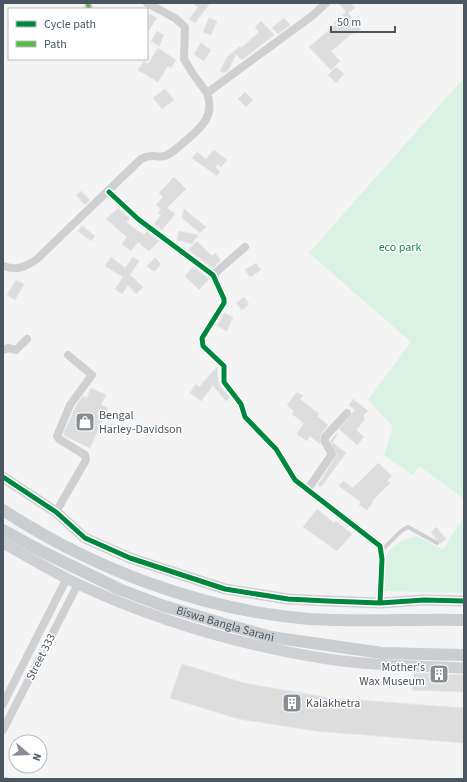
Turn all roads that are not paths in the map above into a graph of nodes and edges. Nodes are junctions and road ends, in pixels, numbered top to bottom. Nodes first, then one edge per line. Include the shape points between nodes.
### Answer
1 (147, 3) edge
2 (326, 3) edge
3 (207, 93) junction
4 (109, 192) junction
5 (245, 247) dead end
6 (3, 266) edge
7 (213, 275) junction
8 (27, 339) dead end
9 (3, 350) edge
10 (68, 355) dead end
11 (347, 414) dead end
12 (3, 477) edge
13 (308, 489) junction
14 (3, 510) edge
15 (56, 512) junction
16 (3, 530) edge
17 (3, 543) edge
18 (437, 543) dead end
19 (382, 550) junction
20 (67, 578) junction
21 (78, 584) junction
22 (464, 602) edge
23 (380, 603) junction
24 (464, 620) edge
25 (464, 655) edge
26 (464, 668) edge
27 (3, 704) edge
28 (3, 730) edge
29 (3, 779) edge
30 (7, 779) edge

1 - 3 street via 175,18 185,27 184,59
2 - 3 street via 307,20
3 - 4 street via 211,103 210,111 200,129 171,153 165,156 148,155 141,159
4 - 6 street via 37,259 22,268
4 - 7 street via 138,219
5 - 7 street
7 - 13 street via 224,303 202,338 202,344 224,366 224,382 241,404 245,417 276,449 295,480
8 - 9 street via 16,350
10 - 15 street via 92,375 70,405 57,436 58,440 85,454 86,460
11 - 13 street via 325,436 325,442 332,454
12 - 15 street
13 - 19 street
14 - 24 main road, Biswa Bangla Sarani via 22,523 99,563 135,578 223,606 263,614 310,619
15 - 23 street via 85,538 97,544 130,558 225,589 288,599
16 - 25 main road, Biswa Bangla Sarani via 119,589 162,605 271,637 382,653
17 - 20 street
18 - 19 lane via 408,527
19 - 23 street
20 - 21 street
20 - 27 street, Street 333
21 - 26 street via 177,623 276,649 335,660
21 - 28 street, Street 333
22 - 23 street via 424,600
29 - 30 lane

